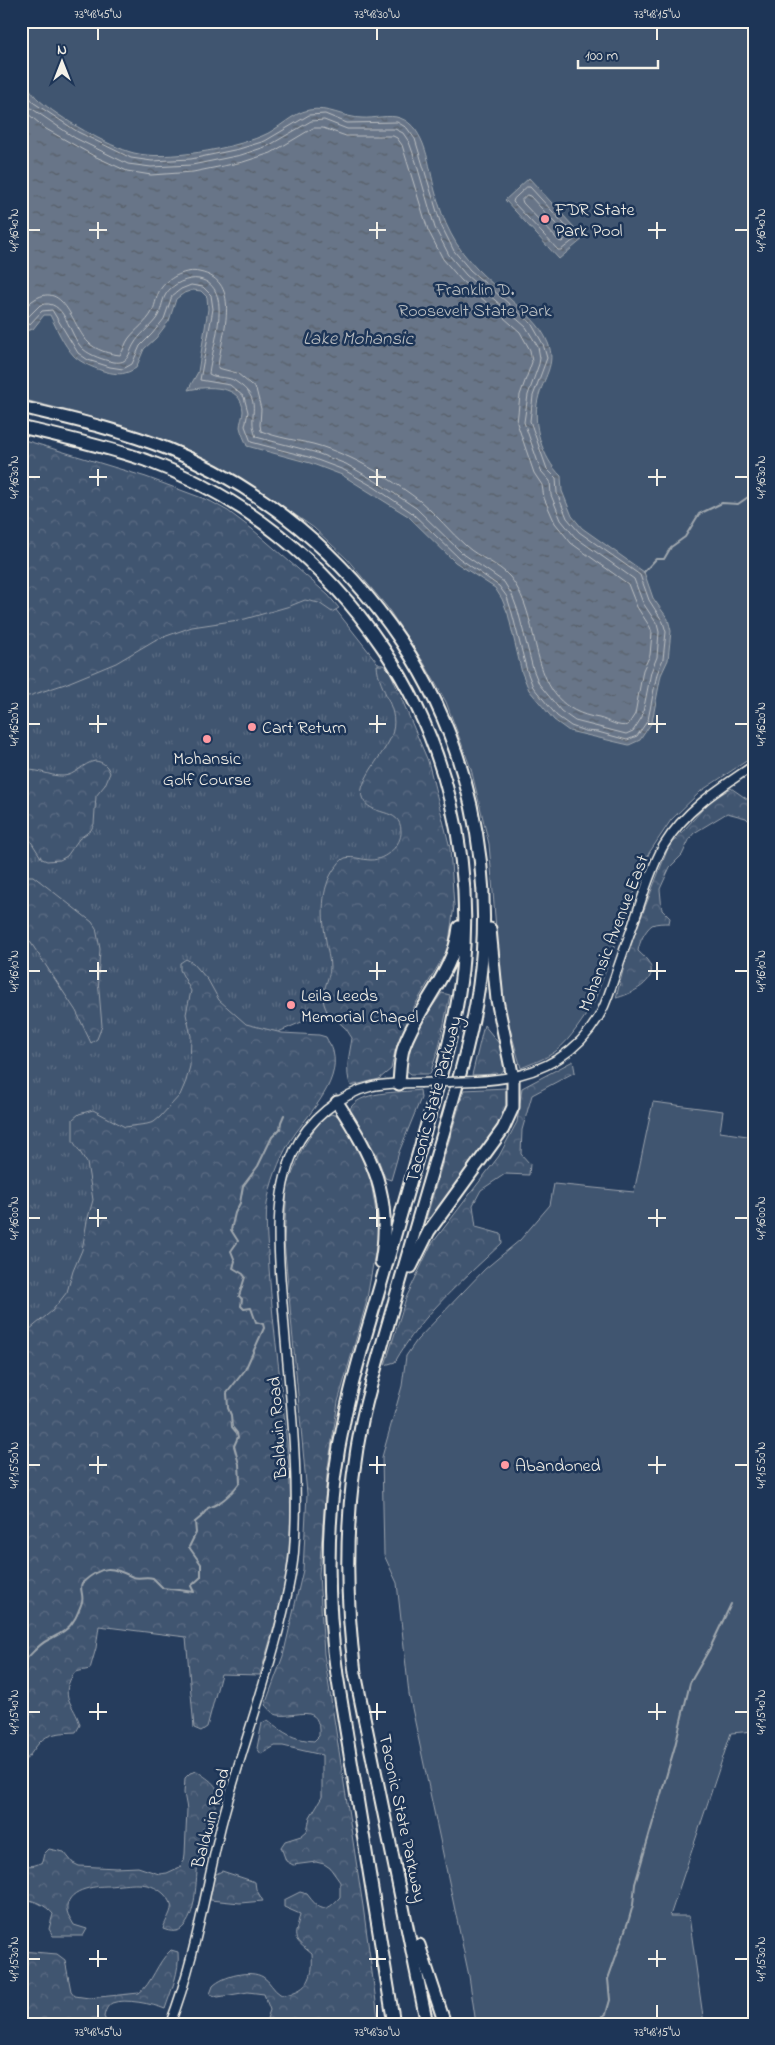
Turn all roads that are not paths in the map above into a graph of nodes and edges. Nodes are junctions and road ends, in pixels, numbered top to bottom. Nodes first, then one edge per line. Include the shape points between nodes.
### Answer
1 (21, 407) edge
2 (21, 427) edge
3 (754, 765) edge
4 (476, 831) junction
5 (463, 871) junction
6 (588, 1032) joint
7 (513, 1078) junction
8 (399, 1084) junction
9 (337, 1102) junction
10 (368, 1326) junction
11 (387, 1328) junction
12 (394, 1864) junction
13 (170, 2024) edge
14 (394, 2024) edge
15 (427, 2024) edge
16 (445, 2024) edge

1 - 4 highway, Taconic State Parkway via 118,432 187,457 256,495 318,544 372,601 416,666 456,755
2 - 5 highway, Taconic State Parkway via 119,452 200,484 266,525 325,576 386,652 423,720 449,794
3 - 6 street, Mohansic Avenue East via 706,798 671,835 651,874 602,1011
4 - 7 highway via 487,889 497,1000
4 - 11 highway, Taconic State Parkway via 483,890 483,929 476,1006
5 - 8 highway via 453,954 407,1038 401,1056
5 - 10 highway, Taconic State Parkway via 464,949 453,1026
6 - 7 street, Baldwin Road via 551,1062 529,1074
7 - 8 street, Baldwin Road, bridge
7 - 11 highway via 513,1102 508,1120 424,1238
8 - 9 street, Baldwin Road via 361,1090
9 - 10 highway via 369,1154 383,1203 382,1250
9 - 13 street, Baldwin Road via 316,1120 298,1144 285,1176 280,1204 280,1260 297,1489 290,1584 222,1824 189,1967
10 - 14 highway, Taconic State Parkway via 337,1459 330,1518 330,1598 337,1675
11 - 12 highway, Taconic State Parkway via 366,1403 355,1460 348,1576 355,1673
12 - 15 highway, Taconic State Parkway
12 - 16 highway

